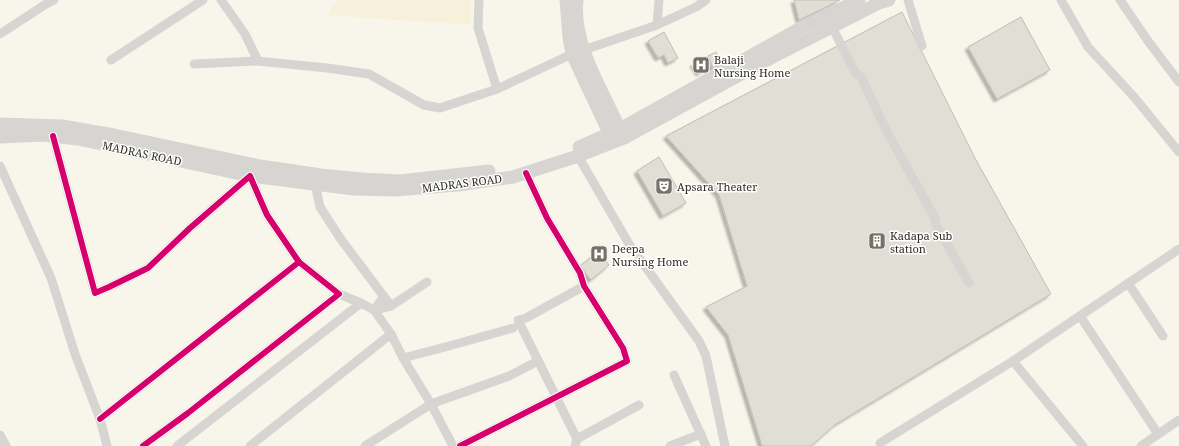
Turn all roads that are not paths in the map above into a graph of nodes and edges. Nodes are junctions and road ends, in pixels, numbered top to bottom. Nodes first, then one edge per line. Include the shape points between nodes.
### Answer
1 (54, 0) edge
2 (203, 0) edge
3 (221, 0) edge
4 (479, 0) edge
5 (566, 0) edge
6 (578, 0) edge
7 (658, 0) edge
8 (706, 0) edge
9 (859, 0) edge
10 (889, 0) edge
11 (908, 0) edge
12 (1061, 0) edge
13 (1120, 0) edge
14 (657, 25) junction
15 (832, 27) junction
16 (0, 34) edge
17 (922, 46) dead end
18 (578, 51) junction
19 (111, 60) dead end
20 (258, 61) junction
21 (194, 64) dead end
22 (1179, 82) edge
23 (497, 89) junction
24 (0, 124) edge
25 (53, 136) junction
26 (617, 136) junction
27 (0, 137) edge
28 (1179, 152) edge
29 (578, 156) junction
30 (0, 166) edge
31 (526, 172) junction
32 (250, 176) junction
33 (318, 180) junction
34 (1178, 253) edge
35 (299, 262) junction
36 (427, 282) dead end
37 (1128, 283) junction
38 (969, 284) dead end
39 (584, 286) junction
40 (339, 294) junction
41 (384, 296) junction
42 (361, 303) junction
43 (391, 306) junction
44 (374, 310) junction
45 (1080, 316) junction
46 (513, 328) dead end
47 (391, 334) junction
48 (1163, 336) dead end
49 (402, 358) junction
50 (538, 361) junction
51 (1013, 361) junction
52 (674, 375) dead end
53 (556, 396) junction
54 (430, 404) junction
55 (639, 405) dead end
56 (100, 419) junction
57 (1179, 420) edge
58 (701, 434) junction
59 (1158, 434) junction
60 (0, 435) edge
61 (576, 442) edge
62 (880, 443) dead end
63 (6, 446) edge
64 (107, 446) edge
65 (143, 446) edge
66 (177, 446) edge
67 (250, 446) edge
68 (365, 446) edge
69 (453, 446) edge
70 (460, 446) edge
71 (670, 446) edge
72 (706, 446) edge
73 (725, 446) edge
74 (1083, 446) edge
75 (1141, 446) edge

1 - 16 street
2 - 19 street
3 - 20 street via 245,34
4 - 23 street via 478,28
5 - 18 main road via 568,38
6 - 18 main road
7 - 14 street
8 - 14 street
9 - 26 main road via 799,29
10 - 15 main road, MADRAS ROAD
11 - 17 street
12 - 28 street via 1088,47 1135,98
13 - 22 street
14 - 18 street
15 - 26 main road, MADRAS ROAD
15 - 38 street via 855,72 861,77 936,226
18 - 23 street
18 - 26 main road
20 - 21 street
20 - 23 street via 369,74 424,105 440,108
24 - 33 main road via 62,126 114,135
25 - 27 main road, MADRAS ROAD
25 - 32 main road, MADRAS ROAD via 78,139
25 - 32 street via 95,293 148,268
26 - 29 main road, MADRAS ROAD
26 - 33 main road via 516,168 400,181
29 - 31 main road, MADRAS ROAD
29 - 73 street via 629,244 699,341 706,356
30 - 56 street via 51,278 75,354
31 - 33 main road, MADRAS ROAD via 513,177 458,185 395,190 354,189
31 - 39 street via 547,218 580,273
32 - 33 main road, MADRAS ROAD
32 - 35 street via 267,215
33 - 41 street via 320,207
34 - 37 street
35 - 40 street
35 - 56 street
36 - 43 street
37 - 45 street
37 - 48 street
39 - 50 street via 518,320
39 - 53 street via 623,348 627,361
40 - 42 street
40 - 65 street
41 - 43 street
41 - 44 street
42 - 44 street
42 - 66 street
43 - 44 street
44 - 47 street
45 - 51 street
45 - 59 street
46 - 49 street
47 - 49 street
47 - 67 street
49 - 54 street
50 - 53 street
50 - 54 street via 509,376
51 - 62 street
51 - 74 street
52 - 58 street
53 - 61 street
53 - 70 street
54 - 68 street
54 - 69 street
55 - 61 street
56 - 64 street
57 - 59 street
58 - 71 street
58 - 72 street
59 - 75 street
60 - 63 street

